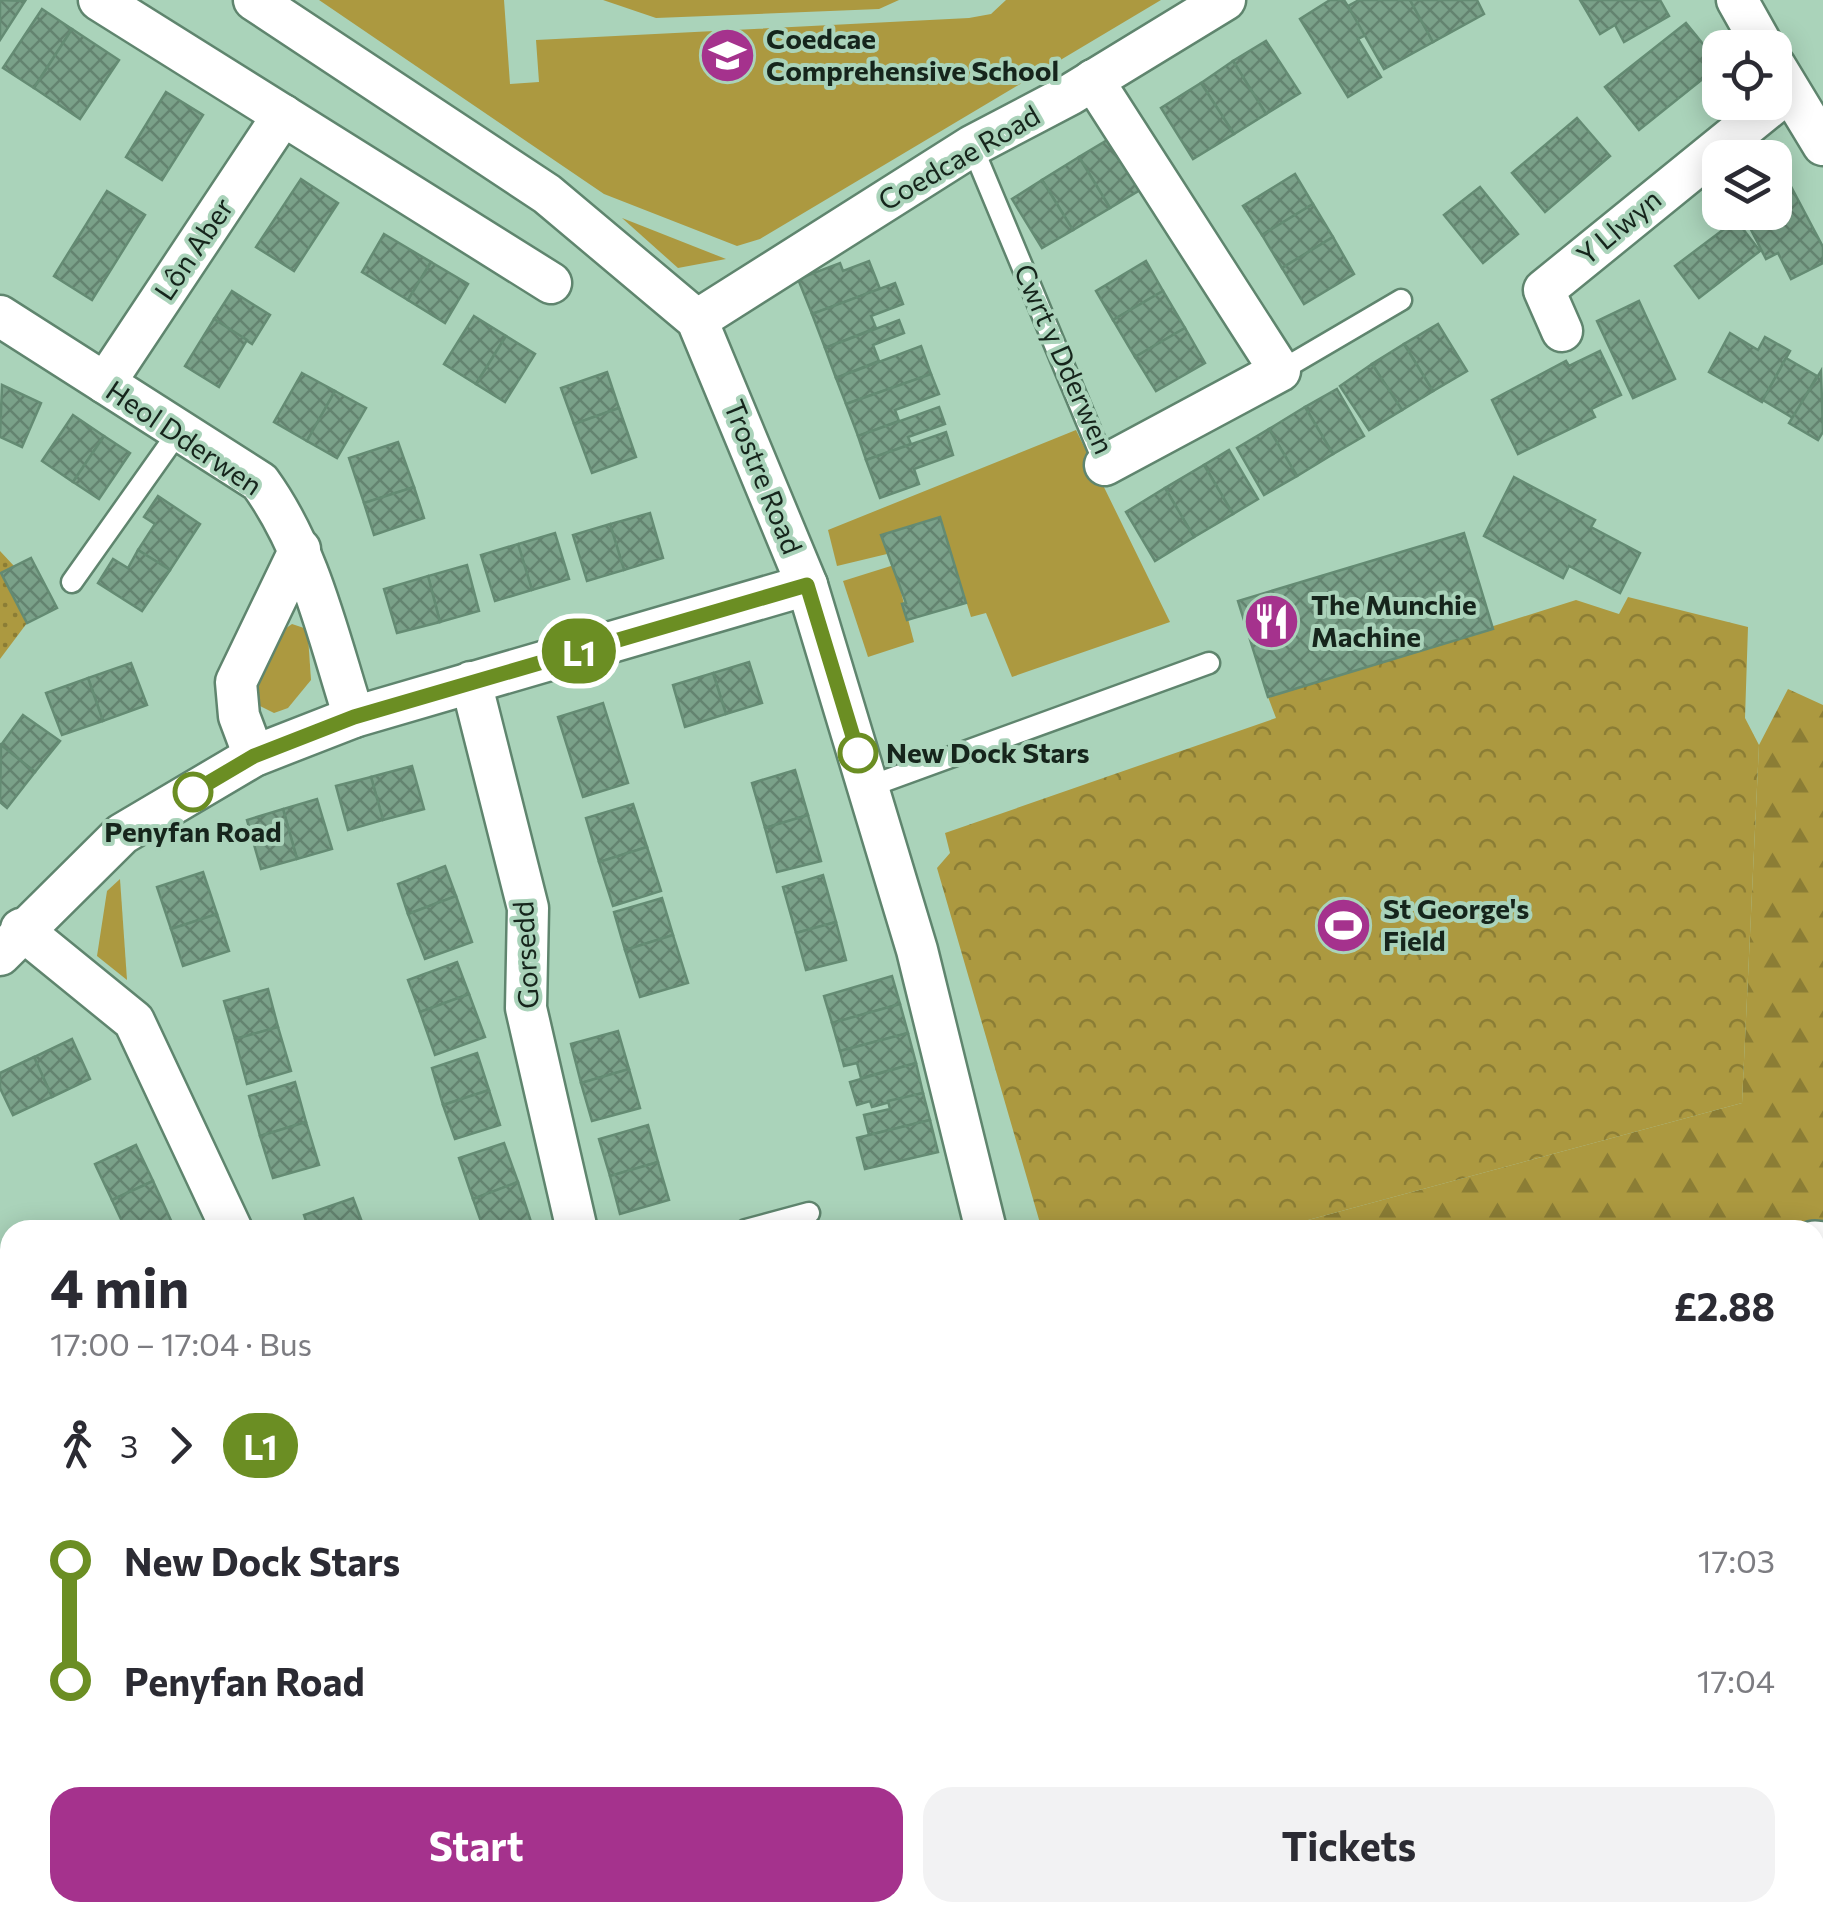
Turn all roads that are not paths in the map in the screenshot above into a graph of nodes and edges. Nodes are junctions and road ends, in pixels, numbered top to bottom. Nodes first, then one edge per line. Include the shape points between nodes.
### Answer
1 (99, 0) edge
2 (254, 0) edge
3 (1225, 0) edge
4 (1737, 0) edge
5 (1754, 30) edge
6 (1093, 80) junction
7 (1792, 95) edge
8 (283, 115) junction
9 (1735, 120) edge
10 (972, 146) junction
11 (1823, 146) edge
12 (551, 283) dead end
13 (1401, 300) dead end
14 (0, 316) edge
15 (697, 320) junction
16 (1562, 330) dead end
17 (1280, 371) junction
18 (105, 384) junction
19 (179, 431) junction
20 (1104, 465) joint
21 (300, 549) junction
22 (72, 582) dead end
23 (807, 585) junction
24 (1210, 663) dead end
25 (471, 682) junction
26 (354, 717) junction
27 (254, 756) junction
28 (868, 787) junction
29 (10, 942) edge
30 (809, 1212) dead end
31 (227, 1220) edge
32 (575, 1220) edge
33 (781, 1220) edge
34 (986, 1220) edge

1 - 8 street
2 - 15 street, Trostre Road via 547,194
3 - 6 street, Coedcae Road
4 - 5 street
6 - 10 street, Coedcae Road
6 - 17 street
7 - 11 street, Y Llwyn
8 - 12 street
8 - 18 street, Lôn Aber
9 - 16 street, Y Llwyn via 1529,302
10 - 15 street, Coedcae Road
10 - 20 lane, Cwrt y Dderwen
13 - 17 lane
14 - 18 street, Heol Dderwen
15 - 23 street, Trostre Road
17 - 20 street, Cwrt y Dderwen
18 - 19 street, Heol Dderwen
19 - 21 street, Heol Dderwen via 260,482
19 - 22 lane
21 - 26 street, Heol Dderwen
21 - 27 street via 236,682 239,716
23 - 25 street
23 - 28 street, Trostre Road
24 - 28 lane
25 - 26 street
25 - 32 street, Gorsedd via 528,908 526,1008
26 - 27 street
27 - 29 street via 122,834
28 - 34 street, Trostre Road
29 - 31 street via 134,1021
30 - 33 lane

